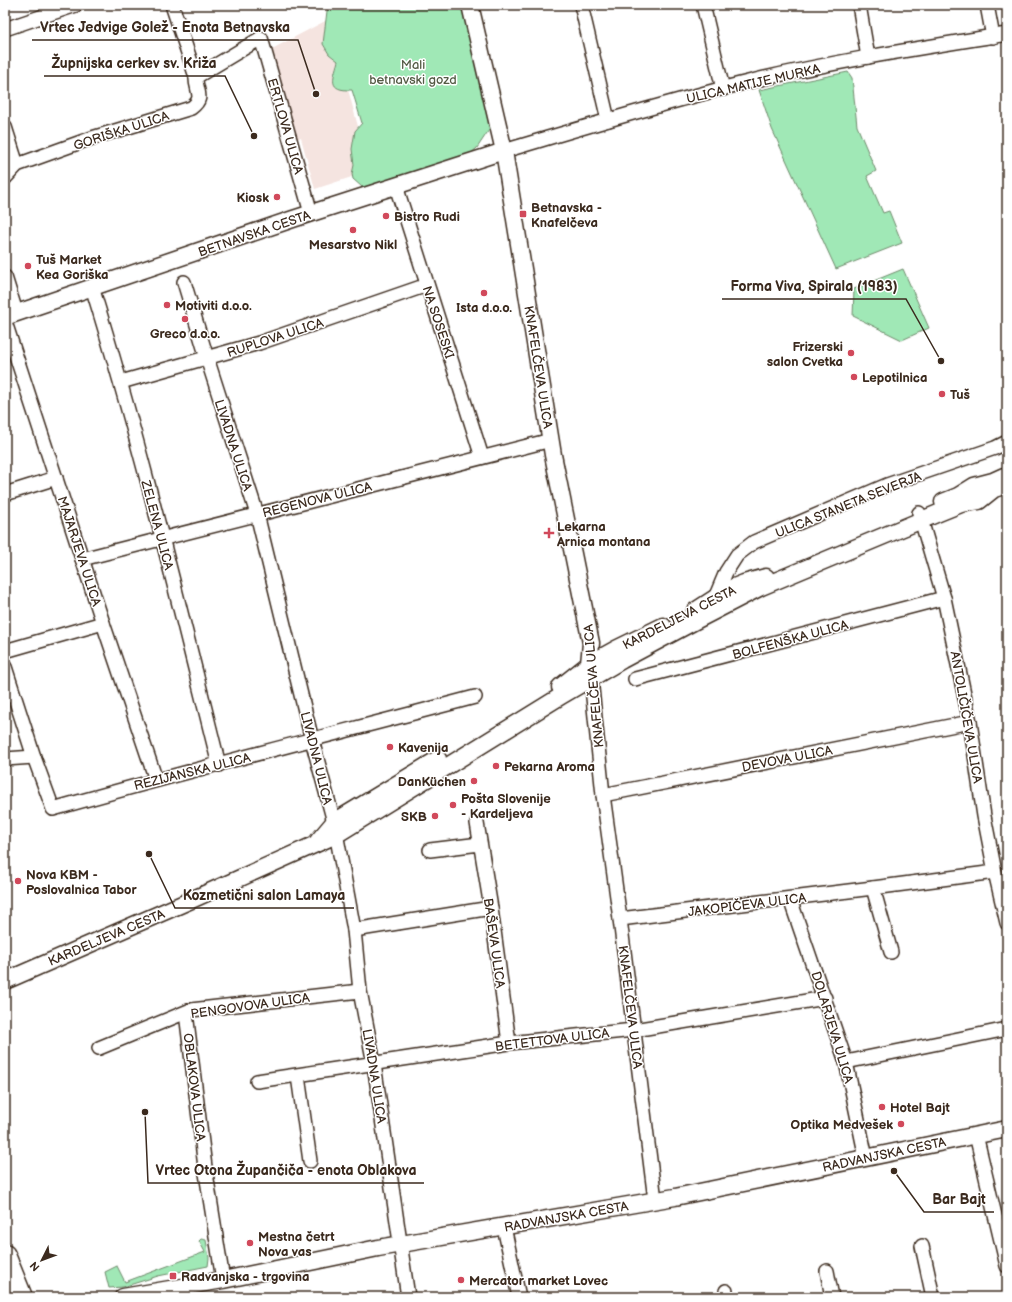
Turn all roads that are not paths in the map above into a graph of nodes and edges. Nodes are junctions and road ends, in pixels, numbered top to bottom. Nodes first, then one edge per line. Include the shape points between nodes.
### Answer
1 (76, 5) edge
2 (172, 5) edge
3 (470, 5) edge
4 (581, 5) edge
5 (703, 5) edge
6 (859, 5) edge
7 (987, 5) edge
8 (5, 28) edge
9 (1007, 34) edge
10 (993, 37) junction
11 (868, 57) junction
12 (196, 77) junction
13 (722, 89) junction
14 (608, 120) junction
15 (5, 127) edge
16 (504, 151) junction
17 (17, 165) junction
18 (5, 178) edge
19 (396, 186) junction
20 (311, 213) junction
21 (5, 277) edge
22 (184, 282) dead end
23 (426, 285) junction
24 (92, 287) junction
25 (9, 317) edge
26 (207, 358) junction
27 (121, 382) junction
28 (551, 440) junction
29 (1007, 442) edge
30 (482, 457) junction
31 (1007, 475) edge
32 (56, 478) junction
33 (1007, 485) edge
34 (5, 494) edge
35 (257, 514) junction
36 (920, 517) junction
37 (162, 538) junction
38 (82, 559) junction
39 (715, 598) junction
40 (944, 598) junction
41 (103, 623) junction
42 (5, 652) edge
43 (5, 667) edge
44 (590, 671) junction
45 (635, 679) dead end
46 (476, 697) dead end
47 (970, 722) junction
48 (312, 740) junction
49 (34, 757) junction
50 (5, 759) edge
51 (219, 765) junction
52 (156, 780) junction
53 (603, 795) junction
54 (477, 823) dead end
55 (335, 829) junction
56 (480, 844) junction
57 (430, 850) dead end
58 (995, 872) junction
59 (873, 888) junction
60 (790, 899) junction
61 (491, 908) junction
62 (620, 919) junction
63 (1007, 923) edge
64 (354, 930) junction
65 (891, 952) dead end
66 (5, 981) edge
67 (360, 991) junction
68 (825, 998) junction
69 (186, 1013) junction
70 (1007, 1029) edge
71 (634, 1030) junction
72 (509, 1043) junction
73 (99, 1048) dead end
74 (846, 1062) junction
75 (374, 1064) junction
76 (298, 1076) junction
77 (257, 1081) dead end
78 (1007, 1128) edge
79 (976, 1135) junction
80 (866, 1158) junction
81 (310, 1161) dead end
82 (655, 1200) junction
83 (504, 1226) junction
84 (400, 1245) junction
85 (922, 1246) dead end
86 (5, 1255) edge
87 (1007, 1266) edge
88 (827, 1271) dead end
89 (223, 1280) junction
90 (22, 1297) edge
91 (123, 1297) edge
92 (408, 1297) edge
93 (519, 1297) edge
94 (832, 1297) edge
95 (933, 1297) edge

1 - 8 street
2 - 12 street, GORIŠKA ULICA
3 - 16 street, KNAFELČEVA ULICA
4 - 14 street
5 - 13 street
6 - 11 street
7 - 10 street
9 - 10 street, ULICA MATIJE MURKA
10 - 11 street, ULICA MATIJE MURKA
11 - 13 street, ULICA MATIJE MURKA
12 - 17 street, GORIŠKA ULICA via 199,100 191,108 92,138
12 - 20 street, ERTLOVA ULICA via 261,38
13 - 14 street, ULICA MATIJE MURKA
14 - 16 street, ULICA MATIJE MURKA
15 - 17 street
16 - 19 street, BETNAVSKA CESTA
16 - 28 street, KNAFELČEVA ULICA
17 - 18 street, GORIŠKA ULICA
19 - 20 street, BETNAVSKA CESTA
19 - 23 street, NA SOSESKI
20 - 24 street, BETNAVSKA CESTA
21 - 25 street
22 - 26 street, LIVADNA ULICA
23 - 26 street, RUPLOVA ULICA
23 - 30 street, NA SOSESKI
24 - 25 street, BETNAVSKA CESTA
24 - 27 street, ZELENA ULICA
25 - 32 street, MAJARJEVA ULICA
26 - 27 street, RUPLOVA ULICA
26 - 35 street, LIVADNA ULICA
27 - 37 street, ZELENA ULICA
28 - 30 street, REGENOVA ULICA
28 - 44 street, KNAFELČEVA ULICA via 591,643
29 - 39 street, ULICA STANETA SEVERJA via 887,485 754,542 737,555 726,572
30 - 35 street, REGENOVA ULICA
31 - 36 street, KARDELJEVA CESTA via 974,486
32 - 34 street
32 - 38 street, MAJARJEVA ULICA
33 - 36 street, KARDELJEVA CESTA via 994,490 979,501
35 - 37 street, REGENOVA ULICA
35 - 48 street, LIVADNA ULICA
36 - 39 street, KARDELJEVA CESTA via 773,575 744,583
36 - 40 street, ANTOLIČIČEVA ULICA
36 - 44 street, KARDELJEVA CESTA via 760,587 622,660
37 - 38 street, REGENOVA ULICA
37 - 51 street, ZELENA ULICA
38 - 41 street, MAJARJEVA ULICA
39 - 44 street, KARDELJEVA CESTA via 694,612 616,649
40 - 45 street, BOLFENŠKA ULICA
40 - 47 street, ANTOLIČIČEVA ULICA
41 - 42 street
41 - 52 street, MAJARJEVA ULICA
43 - 49 street, REZIJANSKA ULICA
44 - 53 street, KNAFELČEVA ULICA
44 - 55 street, KARDELJEVA CESTA
46 - 48 street, REZIJANSKA ULICA
47 - 53 street, DEVOVA ULICA
47 - 58 street, ANTOLIČIČEVA ULICA
48 - 51 street, REZIJANSKA ULICA
48 - 55 street, LIVADNA ULICA
49 - 50 street
49 - 52 street, REZIJANSKA ULICA via 53,809
51 - 52 street, REZIJANSKA ULICA
53 - 62 street, KNAFELČEVA ULICA
54 - 56 street, BAŠEVA ULICA
55 - 64 street, LIVADNA ULICA
55 - 66 street, KARDELJEVA CESTA via 316,844
56 - 57 street
56 - 61 street, BAŠEVA ULICA
58 - 59 street, JAKOPIČEVA ULICA
58 - 63 street, ANTOLIČIČEVA ULICA
59 - 60 street, JAKOPIČEVA ULICA
59 - 65 street
60 - 62 street, JAKOPIČEVA ULICA
60 - 68 street, DOLARJEVA ULICA
61 - 64 street
61 - 72 street, BAŠEVA ULICA
62 - 71 street, KNAFELČEVA ULICA
64 - 67 street, LIVADNA ULICA
67 - 69 street, PENGOVOVA ULICA via 191,1010
67 - 75 street, LIVADNA ULICA
68 - 71 street, BETETTOVA ULICA
68 - 74 street, DOLARJEVA ULICA
69 - 73 street, PENGOVOVA ULICA
69 - 89 street, OBLAKOVA ULICA via 205,1167
70 - 74 street
71 - 72 street, BETETTOVA ULICA
71 - 82 street, KNAFELČEVA ULICA
72 - 75 street, BETETTOVA ULICA
74 - 80 street, DOLARJEVA ULICA
75 - 76 street, BETETTOVA ULICA
75 - 84 street, LIVADNA ULICA
76 - 77 street, BETETTOVA ULICA
76 - 81 street
78 - 79 street, RADVANJSKA CESTA
79 - 80 street, RADVANJSKA CESTA
79 - 87 street
80 - 82 street, RADVANJSKA CESTA
82 - 83 street, RADVANJSKA CESTA
83 - 84 street, RADVANJSKA CESTA
83 - 93 street
84 - 89 street, RADVANJSKA CESTA
84 - 92 street, LIVADNA ULICA
85 - 95 street
86 - 90 main road
88 - 94 street
89 - 91 street, RADVANJSKA CESTA

